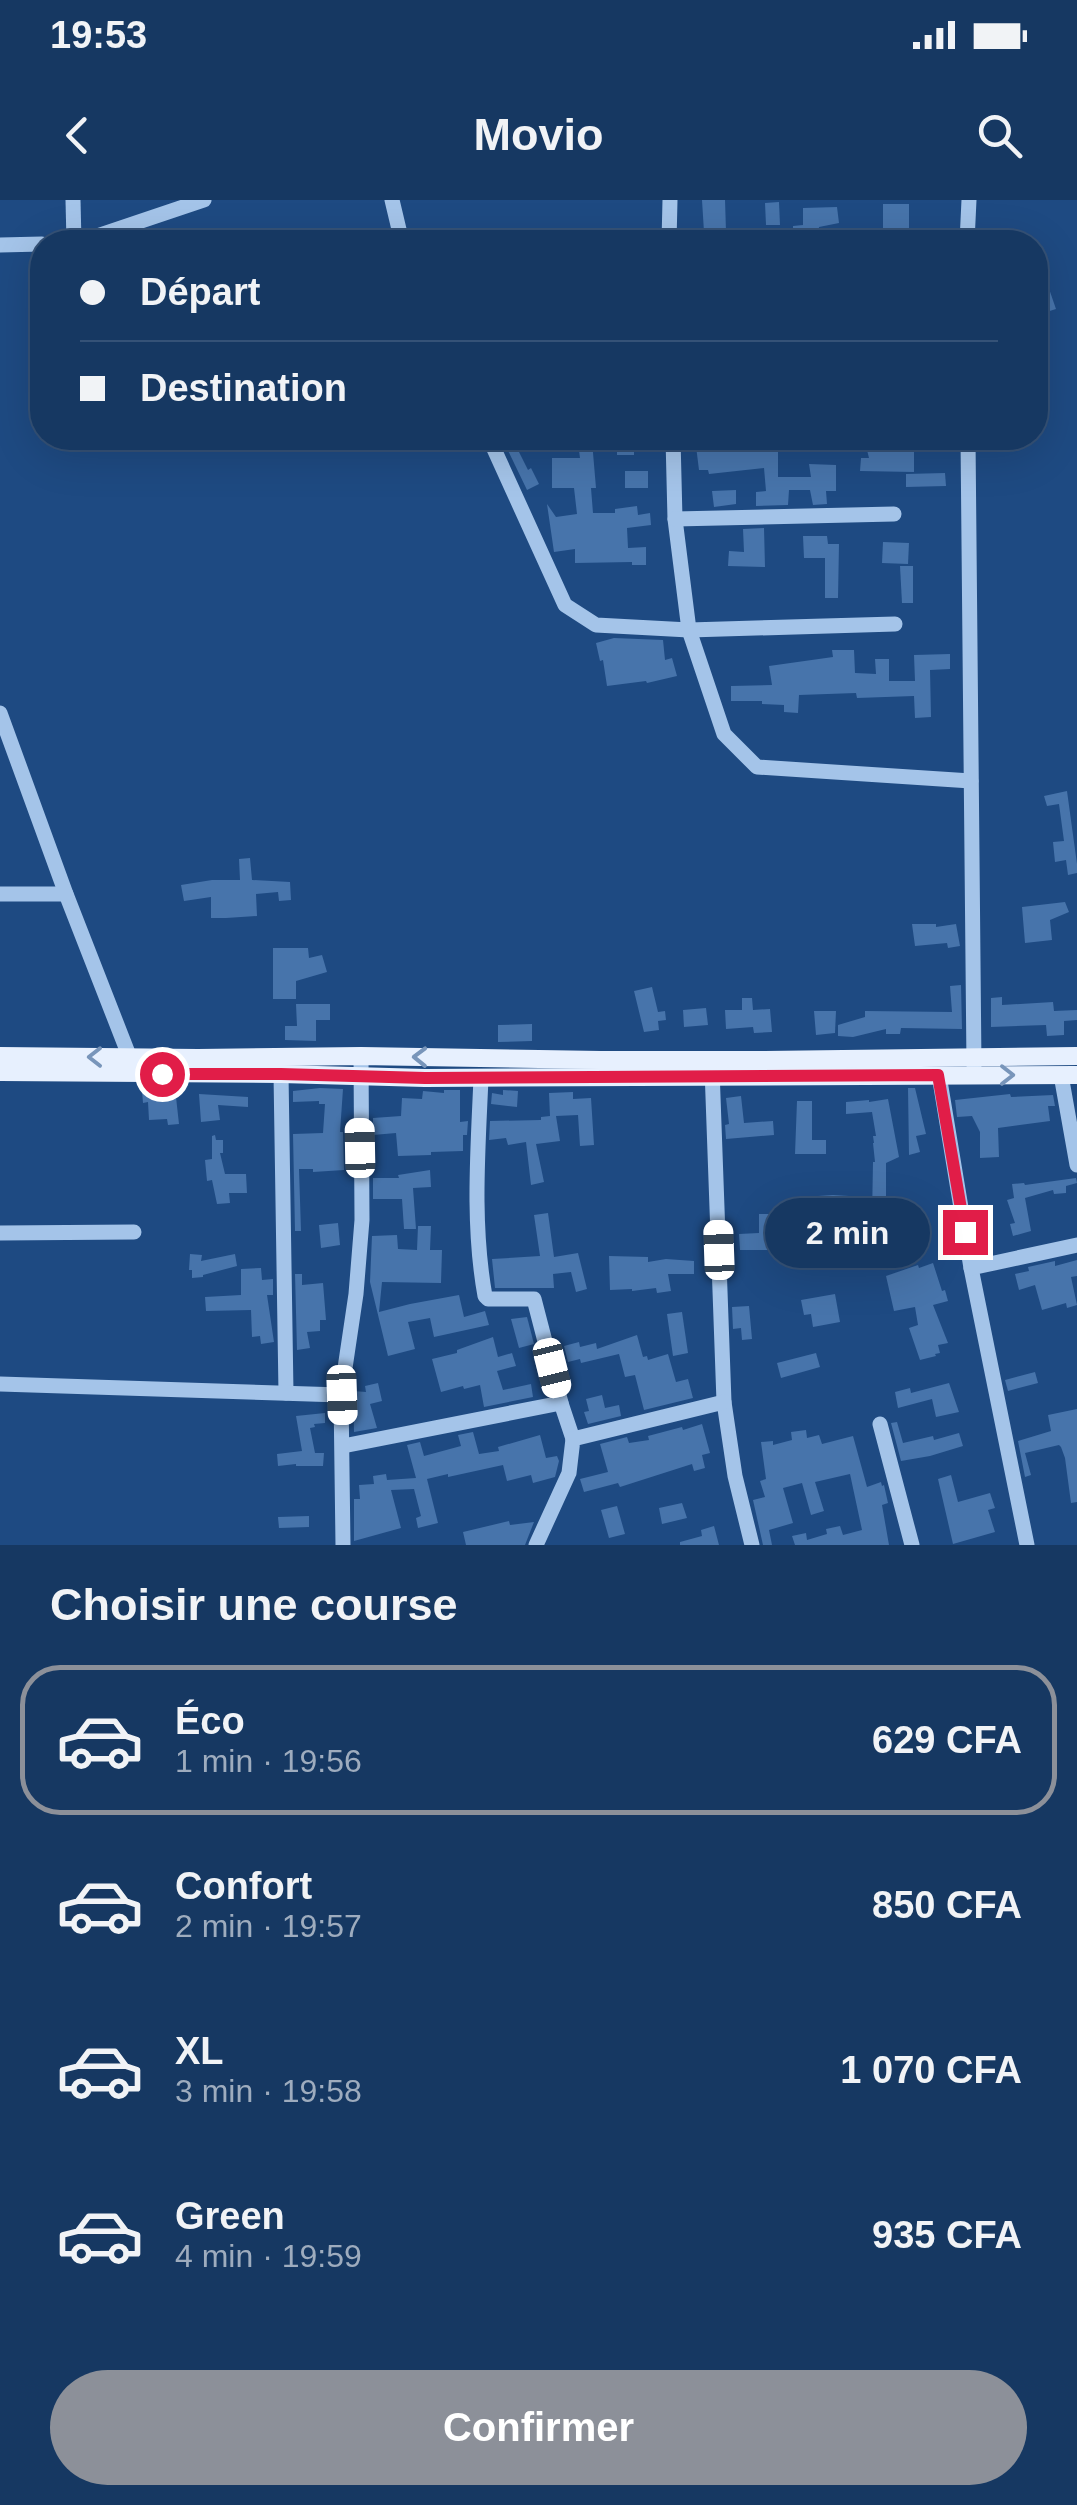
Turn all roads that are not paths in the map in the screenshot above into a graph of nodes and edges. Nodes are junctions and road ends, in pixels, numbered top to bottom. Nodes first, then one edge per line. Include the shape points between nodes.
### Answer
1 (73, 200) edge
2 (204, 200) edge
3 (392, 200) edge
4 (670, 200) edge
5 (969, 200) edge
6 (76, 230) edge
7 (113, 230) edge
8 (399, 230) edge
9 (669, 230) edge
10 (968, 230) edge
11 (30, 244) edge
12 (0, 245) edge
13 (494, 450) edge
14 (672, 450) edge
15 (968, 450) edge
16 (894, 514) dead end
17 (674, 519) junction
18 (895, 624) dead end
19 (690, 630) junction
20 (0, 713) edge
21 (0, 760) edge
22 (17, 760) junction
23 (971, 781) junction
24 (0, 894) edge
25 (66, 894) junction
26 (0, 1056) edge
27 (361, 1056) junction
28 (1077, 1056) edge
29 (131, 1066) junction
30 (974, 1067) junction
31 (712, 1069) junction
32 (0, 1072) edge
33 (281, 1074) junction
34 (938, 1075) junction
35 (1069, 1075) edge
36 (360, 1076) junction
37 (481, 1078) junction
38 (1077, 1165) edge
39 (134, 1232) dead end
40 (0, 1233) edge
41 (1077, 1246) edge
42 (971, 1268) junction
43 (0, 1384) edge
44 (286, 1393) junction
45 (342, 1395) junction
46 (724, 1402) junction
47 (561, 1403) junction
48 (880, 1424) dead end
49 (573, 1439) junction
50 (343, 1446) junction
51 (343, 1545) edge
52 (536, 1545) edge
53 (752, 1545) edge
54 (912, 1545) edge
55 (1027, 1545) edge

1 - 6 street
2 - 7 street
3 - 8 street
4 - 9 street
5 - 10 street
11 - 12 street
13 - 19 street via 564,604 596,625
14 - 17 street
15 - 23 street
16 - 17 street
17 - 19 street
18 - 19 street
19 - 23 street via 724,734 757,767
20 - 22 street
21 - 22 street
22 - 25 street
23 - 30 street
24 - 25 street
25 - 29 street
29 -> 26 main road
27 - 29 main road
31 -> 27 main road
27 - 36 street
28 - 30 main road
29 - 32 main road
29 - 33 main road
30 - 31 main road
30 - 34 main road
30 -> 35 main road
31 - 34 main road
31 - 37 main road
31 - 46 street
33 - 36 main road
33 - 44 street
34 - 42 street
35 - 38 street
36 - 37 main road
36 - 45 street via 362,1220
37 - 47 street via 477,1223 486,1296 534,1299
39 - 40 street
41 - 42 street
42 - 55 street
43 - 44 street
44 - 45 street
45 - 50 street
46 - 49 street
46 - 53 street
47 - 49 street
47 - 50 street
48 - 54 street
49 - 52 street via 569,1473
50 - 51 street

